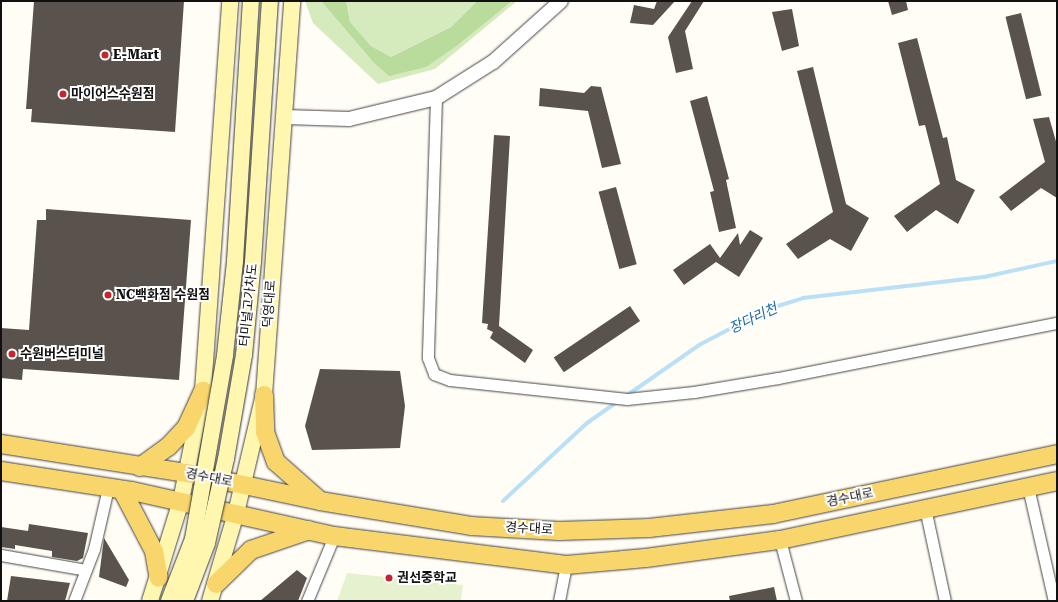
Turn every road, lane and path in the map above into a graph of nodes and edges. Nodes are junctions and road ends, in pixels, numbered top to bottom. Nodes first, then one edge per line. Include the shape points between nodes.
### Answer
1 (230, 1) edge
2 (251, 1) edge
3 (270, 1) edge
4 (292, 1) edge
5 (561, 1) edge
6 (436, 98) junction
7 (284, 117) junction
8 (1057, 322) edge
9 (203, 391) junction
10 (264, 395) junction
11 (1, 444) edge
12 (1057, 454) edge
13 (140, 467) junction
14 (1, 471) edge
15 (187, 473) junction
16 (1057, 481) edge
17 (242, 485) junction
18 (1028, 487) junction
19 (115, 489) junction
20 (180, 501) junction
21 (320, 501) junction
22 (925, 508) junction
23 (236, 513) junction
24 (309, 530) junction
25 (334, 536) junction
26 (780, 540) junction
27 (1, 555) edge
28 (566, 565) junction
29 (86, 570) junction
30 (158, 578) junction
31 (1053, 581) edge
32 (216, 584) junction
33 (74, 601) edge
34 (150, 601) edge
35 (169, 601) edge
36 (185, 601) edge
37 (210, 601) edge
38 (307, 601) edge
39 (559, 601) edge
40 (796, 601) edge
41 (945, 601) edge
42 (1054, 601) edge

1 - 9 main road
2 - 35 main road, 터미널고가차도, bridge via 235,261 225,355 193,539
3 - 36 main road, 터미널고가차도, bridge via 253,262 244,355 226,459 207,543
4 - 7 main road, 덕영대로
5 - 6 street via 493,62
6 - 7 street via 350,118
6 - 8 street via 428,358 434,374 450,380 627,399 694,392
7 - 10 main road, 덕영대로
9 - 13 main road via 186,428 168,447
9 - 15 main road
10 - 17 main road, 덕영대로
10 - 21 main road via 265,432 276,462
11 - 13 main road, 경수대로
12 - 21 main road, 경수대로 via 774,514 649,528 559,531 471,526
13 - 15 main road, 경수대로
14 - 19 main road, 경수대로
15 - 17 main road, 경수대로
15 - 20 main road
16 - 18 main road, 경수대로
17 - 21 main road, 경수대로
17 - 23 main road, 덕영대로
18 - 22 main road, 경수대로
18 - 31 street
19 - 20 main road, 경수대로
19 - 29 street
19 - 30 main road via 154,551
20 - 23 main road, 경수대로
20 - 30 main road
22 - 26 main road, 경수대로
22 - 41 street
23 - 24 main road, 경수대로
23 - 32 main road, 덕영대로
24 - 25 main road, 경수대로
24 - 32 main road via 251,550
25 - 28 main road, 경수대로
25 - 38 street
26 - 28 main road, 경수대로 via 646,558
26 - 40 street
27 - 29 street
28 - 39 street
29 - 33 street
30 - 34 main road
31 - 42 street
32 - 37 main road, 덕영대로

